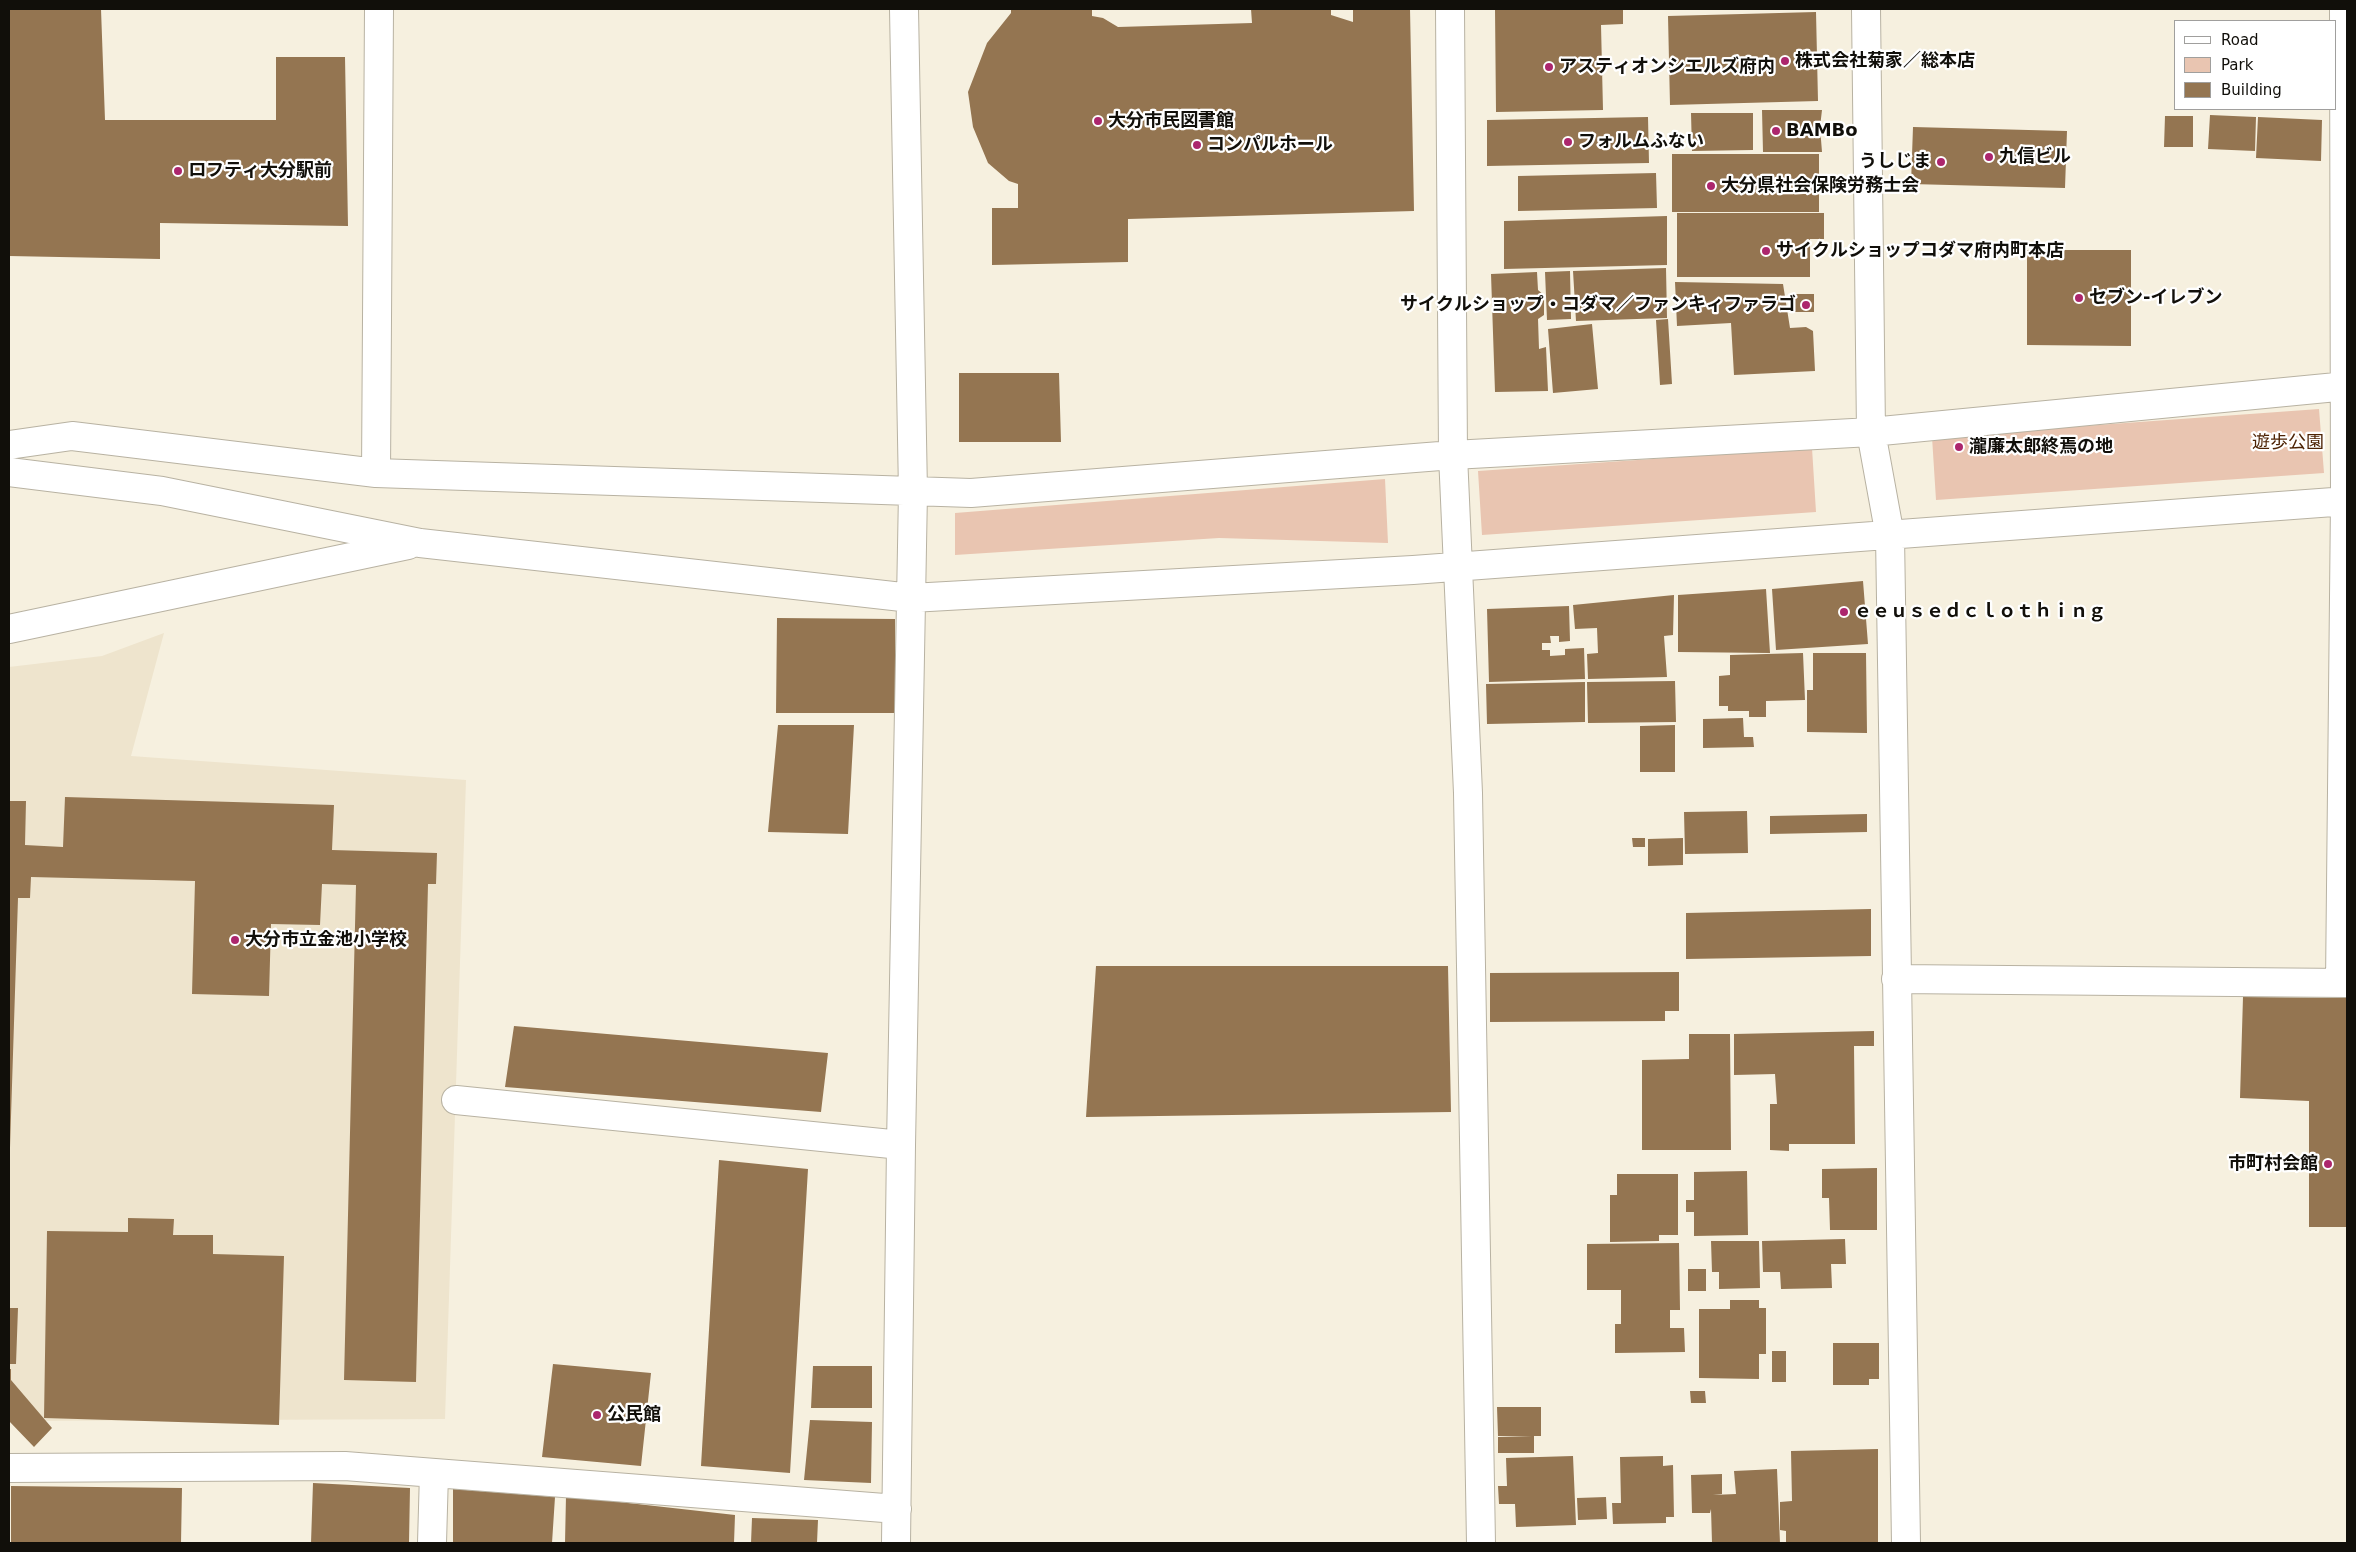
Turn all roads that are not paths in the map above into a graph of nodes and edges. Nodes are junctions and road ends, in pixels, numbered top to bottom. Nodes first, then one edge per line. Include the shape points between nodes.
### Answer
1 (380, 9) edge
2 (904, 9) edge
3 (1450, 9) edge
4 (1866, 9) edge
5 (2344, 9) edge
6 (2346, 55) edge
7 (2346, 386) edge
8 (1872, 432) junction
9 (9, 445) edge
10 (1453, 455) junction
11 (9, 472) edge
12 (376, 473) junction
13 (913, 492) junction
14 (2346, 501) edge
15 (1890, 536) junction
16 (420, 543) junction
17 (1457, 567) junction
18 (911, 598) junction
19 (9, 629) edge
20 (1896, 979) junction
21 (2344, 983) edge
22 (456, 1100) dead end
23 (901, 1145) junction
24 (9, 1468) edge
25 (434, 1473) junction
26 (897, 1509) junction
27 (432, 1543) edge
28 (896, 1543) edge
29 (1481, 1543) edge
30 (1906, 1543) edge

1 - 12 street
2 - 13 street
3 - 10 street
4 - 8 street
5 - 6 street
6 - 7 street
7 - 8 street
7 - 14 street
8 - 10 street
8 - 15 street
9 - 12 street via 72,436
10 - 13 street via 971,493
10 - 17 street
11 - 16 street via 162,491
12 - 13 street
13 - 18 street
14 - 15 street
14 - 21 street
15 - 17 street
15 - 20 street
16 - 18 street
16 - 19 street
17 - 18 street
17 - 29 street via 1468,793
18 - 23 street
20 - 21 street
20 - 30 street
22 - 23 street
23 - 26 street
24 - 25 street via 345,1466
25 - 26 street
25 - 27 street
26 - 28 street

